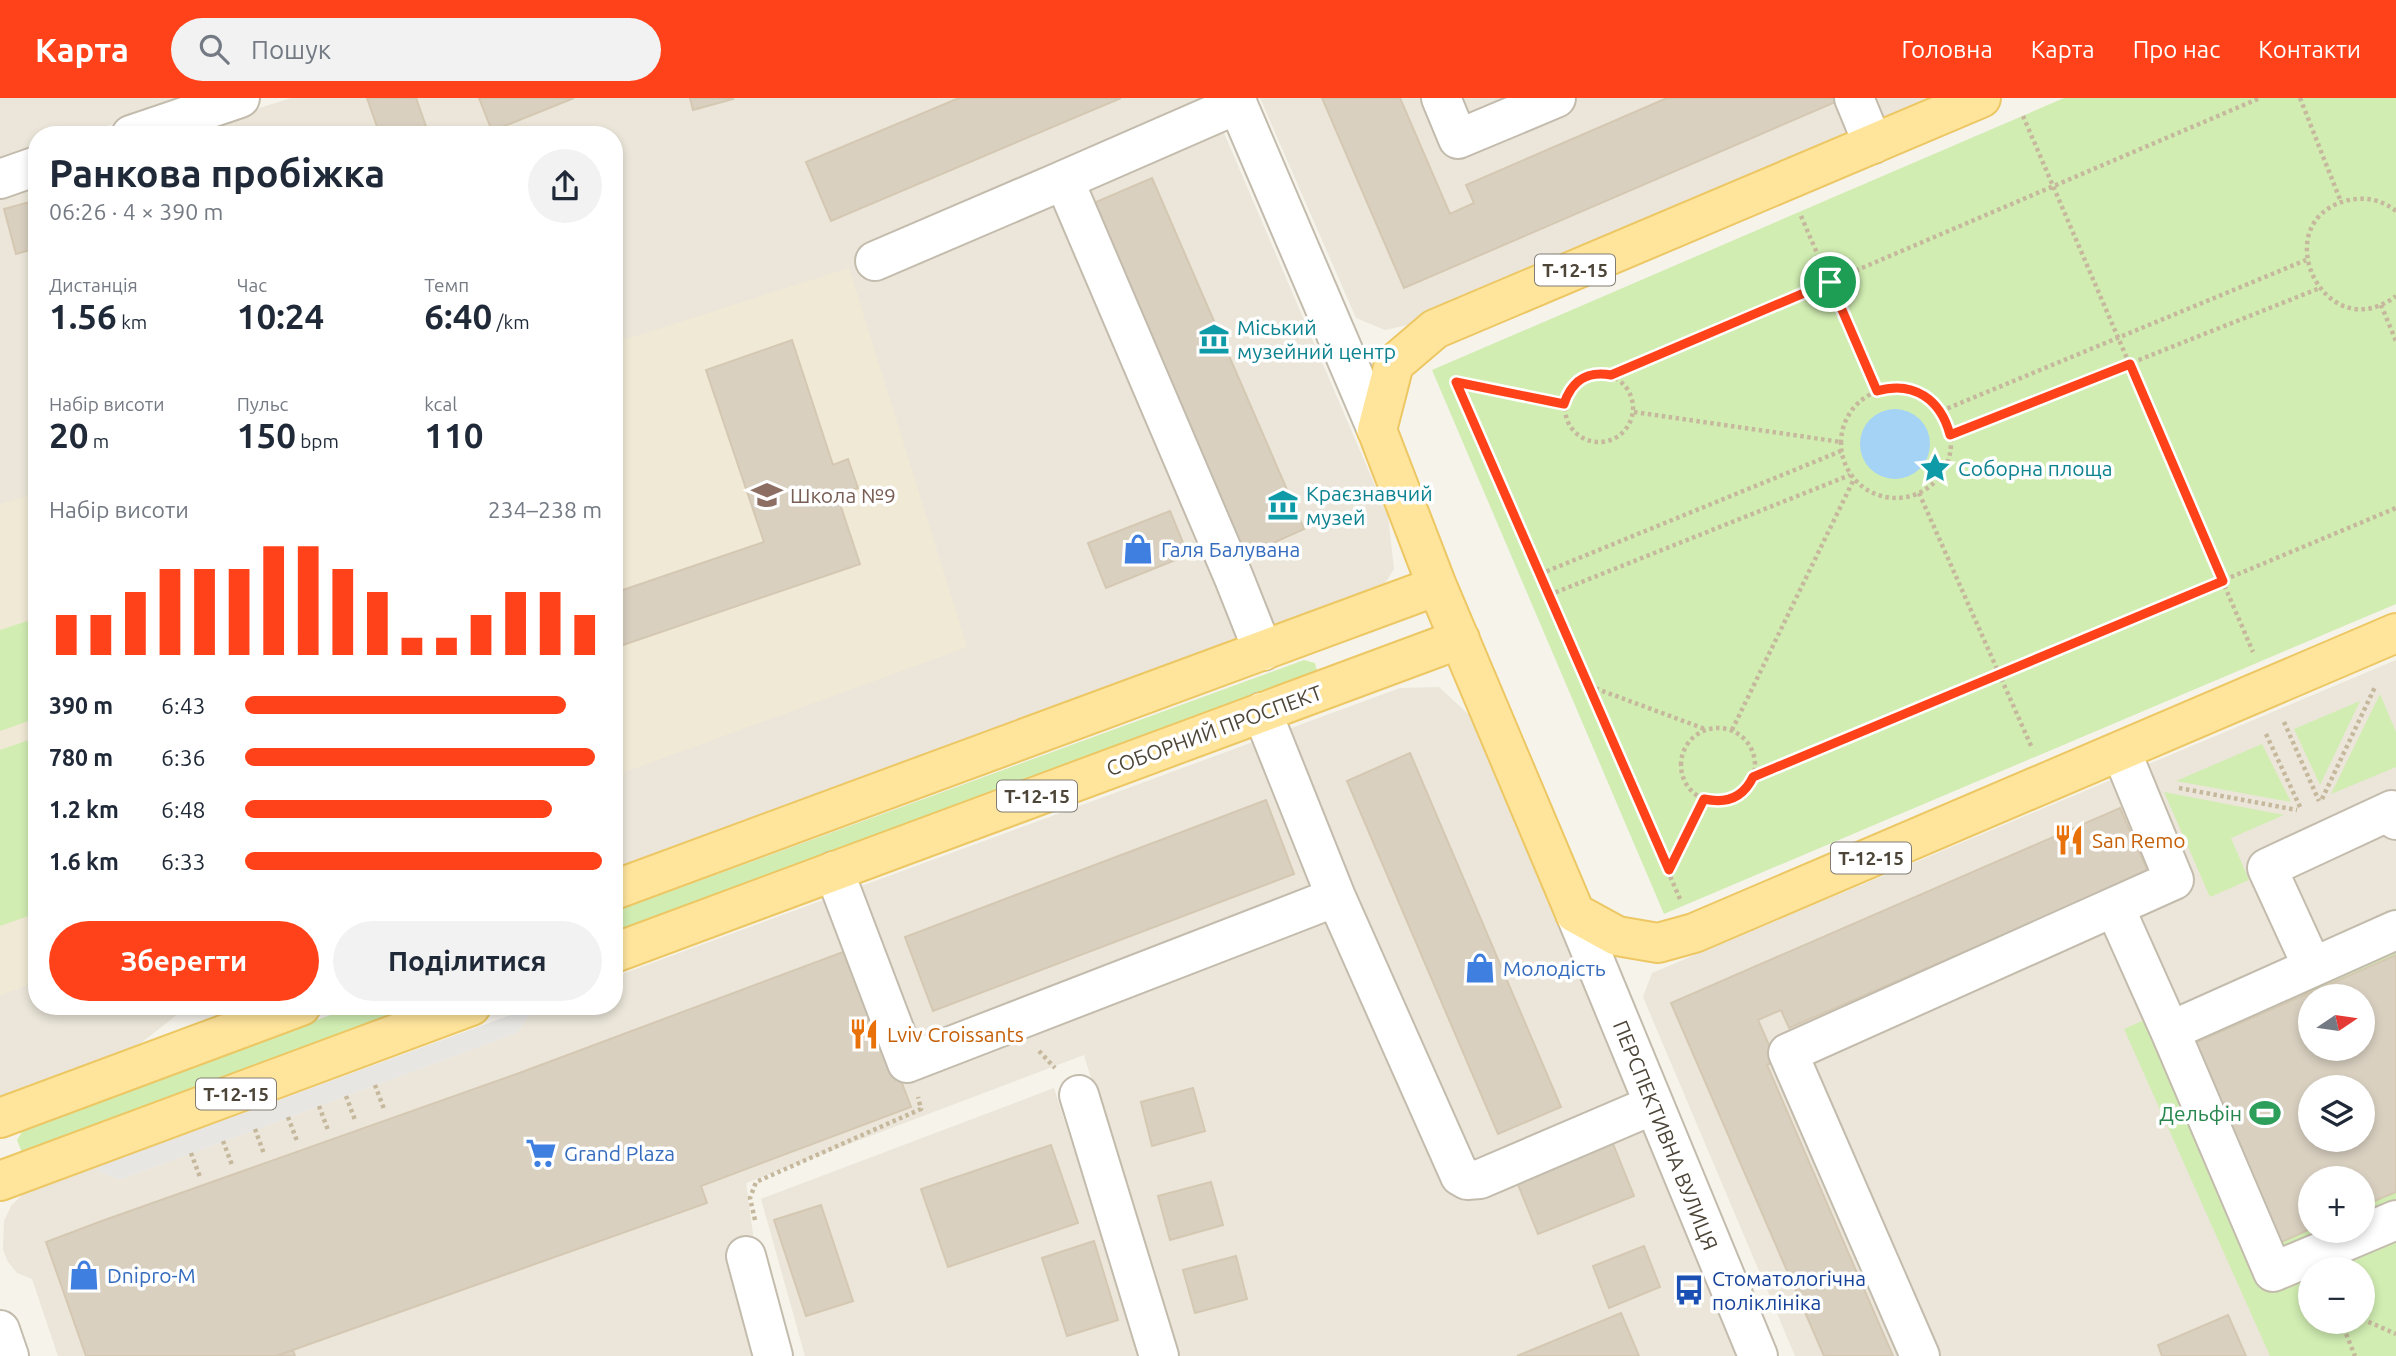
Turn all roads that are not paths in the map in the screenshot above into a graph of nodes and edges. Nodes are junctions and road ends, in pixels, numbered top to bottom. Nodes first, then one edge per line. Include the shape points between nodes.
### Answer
1 (240, 98) edge
2 (1441, 98) edge
3 (1556, 98) edge
4 (1854, 98) edge
5 (1981, 98) edge
6 (1236, 101) edge
7 (158, 126) edge
8 (1873, 144) junction
9 (28, 169) edge
10 (0, 179) edge
11 (1064, 180) junction
12 (875, 261) dead end
13 (1377, 430) junction
14 (1437, 586) junction
15 (2396, 633) edge
16 (1460, 639) junction
17 (1263, 651) junction
18 (1262, 712) junction
19 (2121, 751) junction
20 (2396, 820) edge
21 (834, 871) junction
22 (623, 887) edge
23 (1336, 897) junction
24 (2115, 908) junction
25 (1575, 913) junction
26 (2396, 930) edge
27 (623, 950) edge
28 (2312, 966) junction
29 (277, 1015) edge
30 (447, 1015) edge
31 (2170, 1031) junction
32 (1079, 1095) road end
33 (1653, 1105) junction
34 (0, 1118) edge
35 (0, 1181) edge
36 (2396, 1220) edge
37 (746, 1256) road end
38 (0, 1330) edge
39 (9, 1356) edge
40 (773, 1356) edge
41 (1159, 1356) edge
42 (1758, 1356) edge
43 (1920, 1356) edge

1 - 7 street
2 - 3 street via 1458,139
4 - 8 street
5 - 8 main road, Т-12-15
6 - 11 street
6 - 13 street
8 - 13 main road, Т-12-15 via 1435,329 1394,364
9 - 10 street
11 - 12 street
11 - 17 street
13 - 14 main road
14 - 16 main road
14 - 17 main road, Т-12-15
15 - 19 main road, Т-12-15
16 - 18 main road, СОБОРНИЙ ПРОСПЕКТ / Т-12-15
16 - 25 main road
17 - 22 main road, Т-12-15
18 - 21 main road, СОБОРНИЙ ПРОСПЕКТ / Т-12-15
18 - 23 street
19 - 24 street via 2174,880
19 - 25 main road, Т-12-15 via 1694,933 1658,943 1617,936
20 - 28 street via 2392,810 2267,868
21 - 23 street via 907,1063
21 - 27 main road, СОБОРНИЙ ПРОСПЕКТ / Т-12-15
23 - 33 street via 1460,1176 1480,1179
24 - 31 street
24 - 43 street via 1788,1053
25 - 33 street, ПЕРСПЕКТИВНА ВУЛИЦЯ
26 - 28 street
28 - 31 street
29 - 34 main road, Т-12-15
30 - 35 main road, Т-12-15
31 - 36 street via 2273,1272
32 - 41 street
33 - 42 street, ПЕРСПЕКТИВНА ВУЛИЦЯ
37 - 40 street
38 - 39 street

